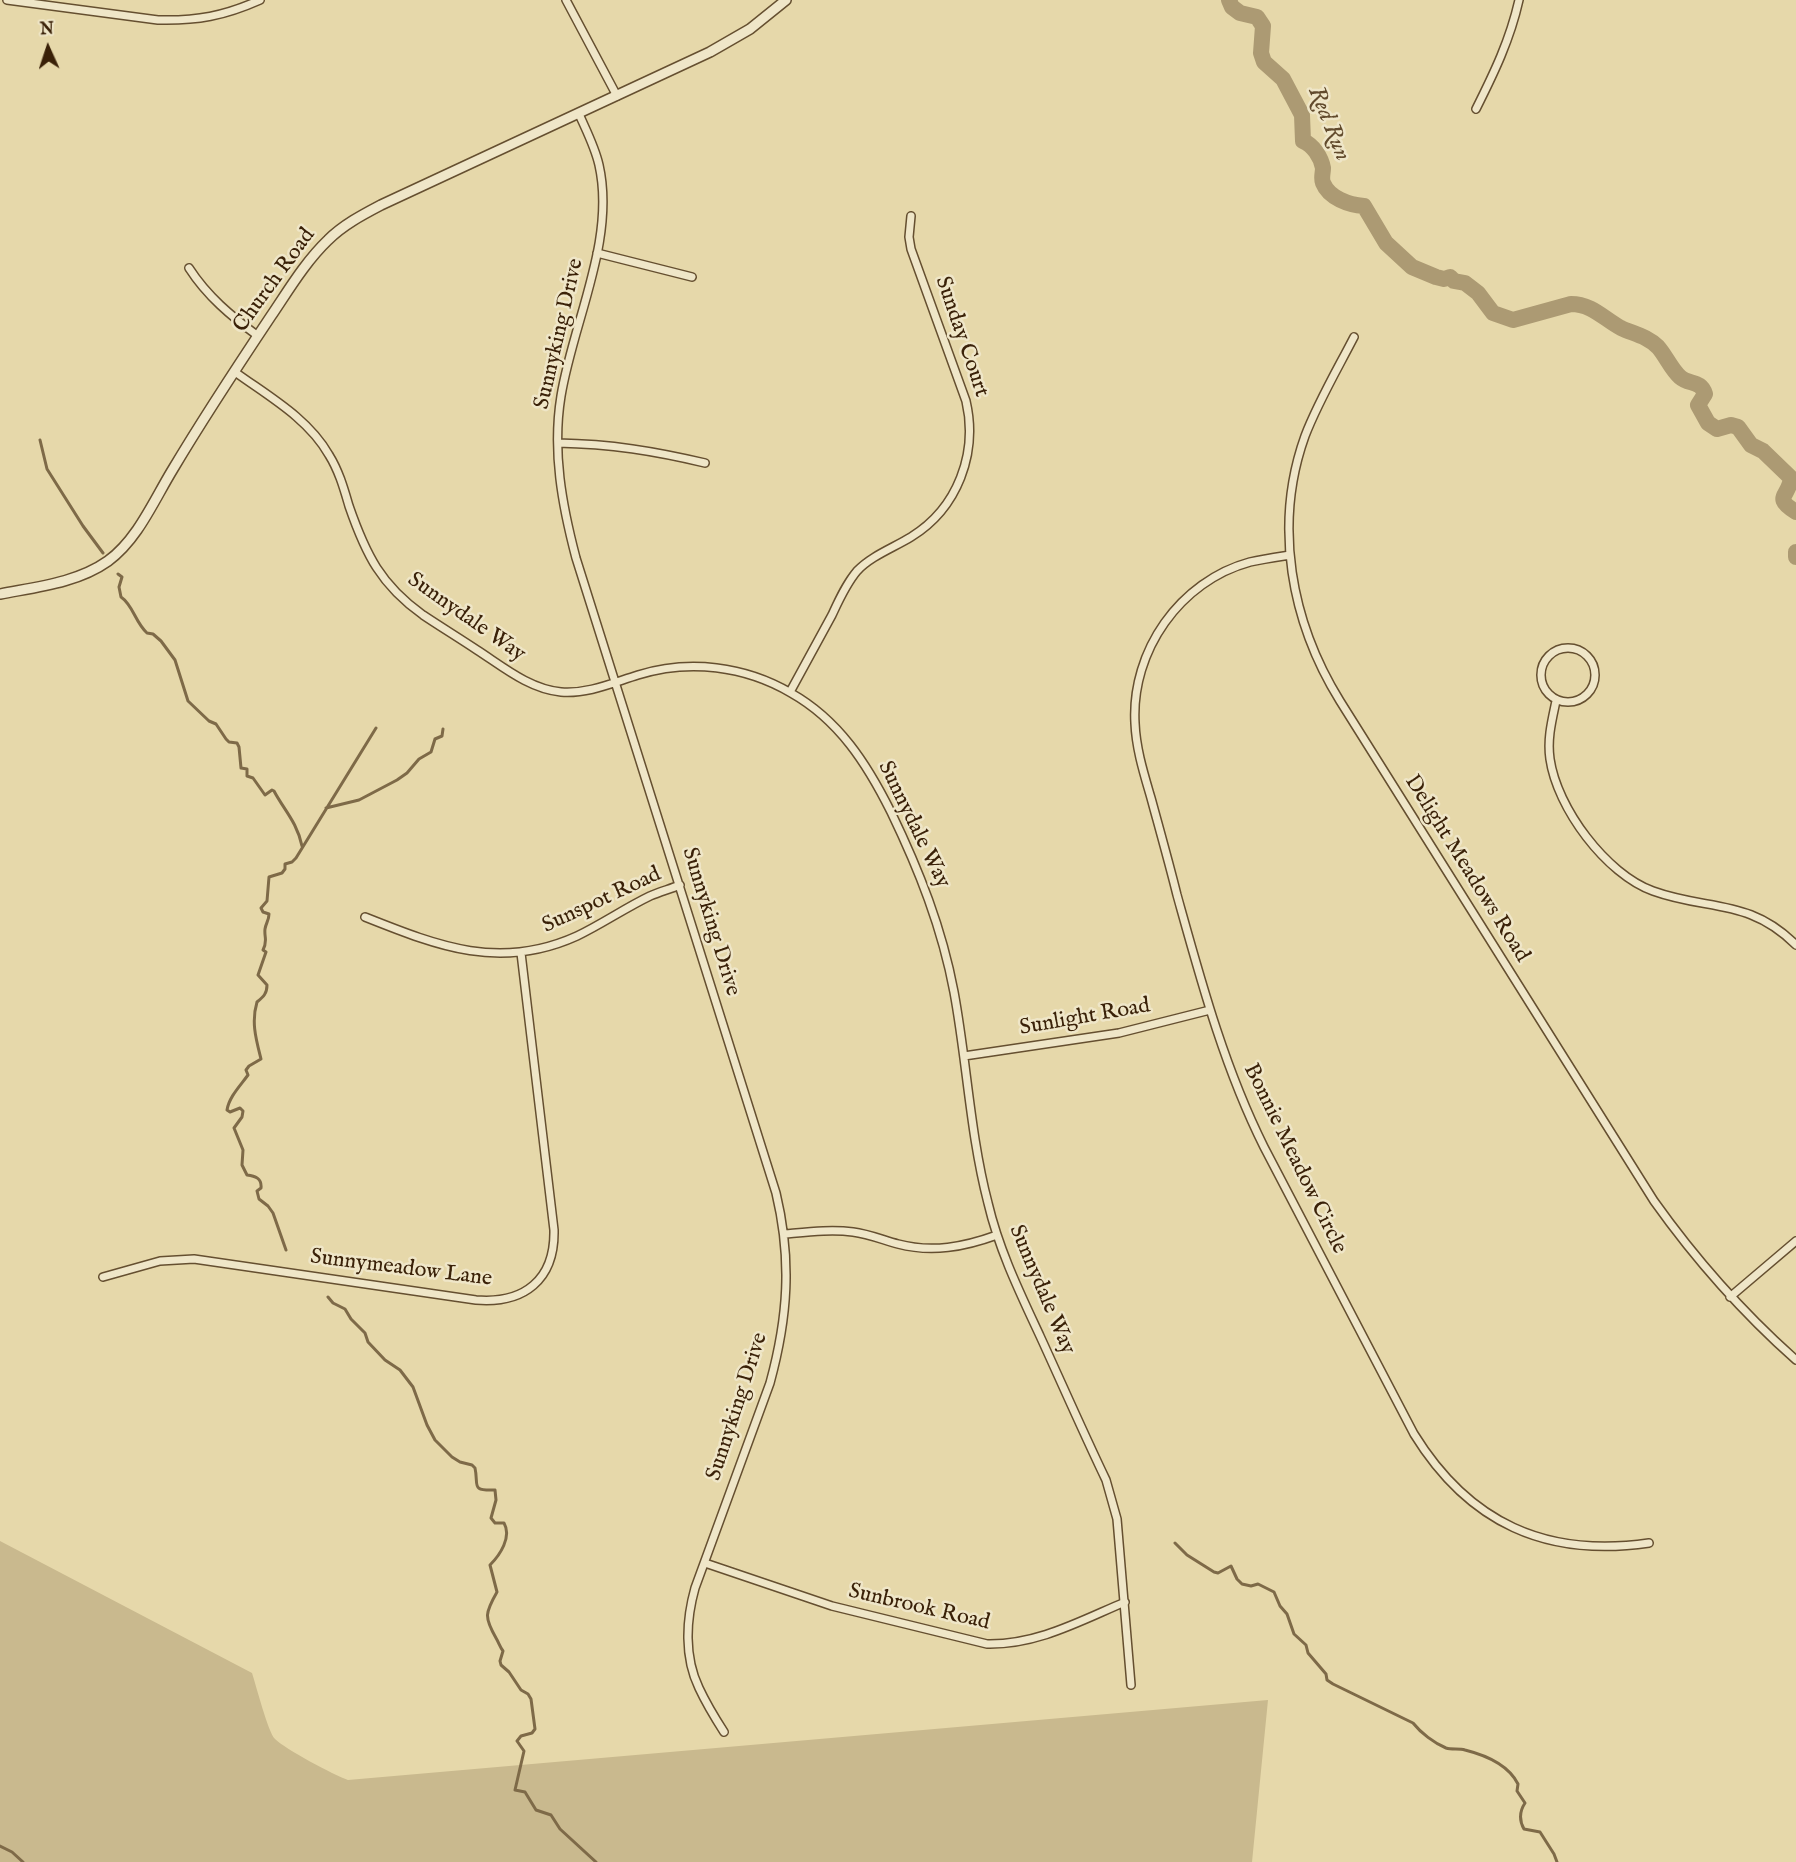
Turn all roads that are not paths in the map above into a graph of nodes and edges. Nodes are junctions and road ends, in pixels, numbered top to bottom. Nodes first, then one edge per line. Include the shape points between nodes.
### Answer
1 (7, 0) edge
2 (260, 0) edge
3 (566, 0) edge
4 (786, 0) edge
5 (1519, 0) edge
6 (62, 4) edge
7 (617, 96) junction
8 (1476, 109) dead end
9 (579, 114) junction
10 (911, 216) dead end
11 (597, 253) junction
12 (189, 268) dead end
13 (692, 277) dead end
14 (258, 336) junction
15 (1354, 338) dead end
16 (235, 372) junction
17 (558, 443) junction
18 (705, 463) dead end
19 (1290, 555) junction
20 (0, 594) edge
21 (616, 682) junction
22 (790, 692) junction
23 (1556, 701) junction
24 (680, 885) junction
25 (365, 917) dead end
26 (1796, 945) edge
27 (521, 952) junction
28 (1210, 1010) junction
29 (964, 1056) junction
30 (785, 1234) junction
31 (997, 1235) junction
32 (1796, 1241) edge
33 (103, 1277) dead end
34 (1730, 1297) junction
35 (1796, 1360) edge
36 (1649, 1543) dead end
37 (705, 1563) junction
38 (1125, 1602) junction
39 (1131, 1685) dead end
40 (723, 1732) dead end

1 - 6 street
2 - 6 street via 220,16 180,20
3 - 7 street
4 - 7 street, Church Road via 732,40
5 - 8 street via 1509,40
7 - 9 street, Church Road
9 - 11 street, Sunnyking Drive via 596,154 602,184 603,217
9 - 14 street, Church Road via 349,223 320,248
10 - 22 street, Sunday Court via 910,249 966,401 967,457 959,483 940,513 913,536 866,563 850,580
11 - 13 street
11 - 17 street, Sunnyking Drive via 564,381
12 - 14 street via 215,302
14 - 16 street, Church Road
15 - 19 street, Delight Meadows Road via 1315,413 1298,458 1291,506
16 - 20 street, Church Road via 121,550 77,577
16 - 21 street, Sunnydale Way via 299,418 321,442 337,469 370,559 389,587 404,600 535,685 571,692
17 - 18 street via 638,448
17 - 21 street, Sunnyking Drive via 566,521
19 - 28 street, Bonnie Meadow Circle via 1233,568 1191,594 1155,636 1137,685 1135,725 1140,756
19 - 34 street, Delight Meadows Road via 1297,603 1331,687 1642,1184 1680,1238
21 - 22 street, Sunnydale Way via 669,668 710,667 751,675
21 - 24 street, Sunnyking Drive
22 - 29 street, Sunnydale Way via 820,712 847,740 871,774 918,868 953,989
23 - 23 street via 1543,689 1542,665 1559,649 1577,650 1592,661 1592,689 1577,701
23 - 26 street via 1549,744 1556,786 1586,836 1614,868 1655,892 1742,911 1773,926
24 - 27 street, Sunspot Road via 650,896 575,937
24 - 30 street, Sunnyking Drive via 776,1193
25 - 27 street, Sunspot Road via 441,946 478,952
27 - 33 street, Sunnymeadow Lane via 554,1230 549,1265 528,1289 510,1299 476,1300 194,1259 160,1261
28 - 29 street, Sunlight Road via 1119,1033
28 - 36 street, Bonnie Meadow Circle via 1248,1114 1432,1463 1482,1509 1524,1532 1582,1546
29 - 31 street, Sunnydale Way via 987,1201
30 - 31 street via 854,1232 900,1245 938,1248 973,1244
30 - 37 street, Sunnyking Drive via 786,1293 778,1353
31 - 38 street, Sunnydale Way via 1113,1499
32 - 34 street
34 - 35 street, Delight Meadows Road
37 - 38 street, Sunbrook Road via 832,1606 987,1644 1039,1638
37 - 40 street, Sunnyking Drive via 691,1603 688,1642 694,1676
38 - 39 street, Sunnydale Way

